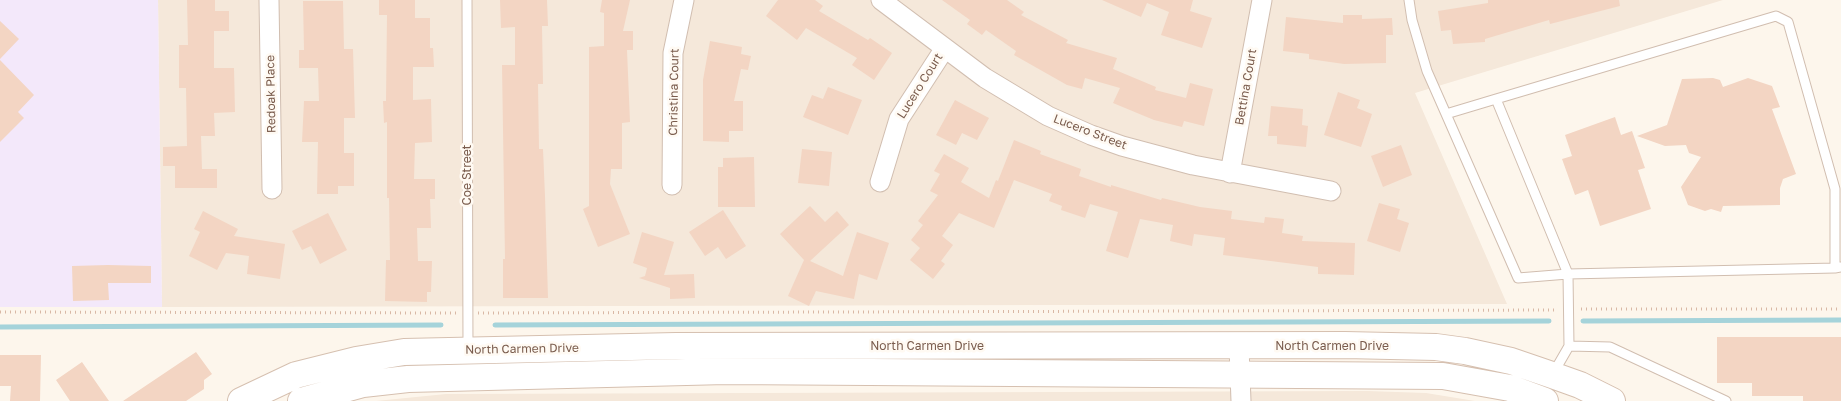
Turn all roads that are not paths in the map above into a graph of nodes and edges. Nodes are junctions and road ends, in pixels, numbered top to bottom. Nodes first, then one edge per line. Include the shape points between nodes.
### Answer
1 (269, 0) edge
2 (467, 0) edge
3 (684, 0) edge
4 (881, 0) edge
5 (1262, 0) edge
6 (1409, 0) edge
7 (944, 48) junction
8 (1496, 99) junction
9 (1446, 114) junction
10 (1230, 174) junction
11 (880, 182) dead end
12 (672, 185) dead end
13 (272, 188) dead end
14 (1331, 191) dead end
15 (1838, 267) edge
16 (1568, 274) junction
17 (1239, 346) junction
18 (1569, 346) junction
19 (468, 351) junction
20 (1241, 374) junction
21 (1546, 390) edge
22 (241, 401) edge
23 (301, 401) edge
24 (1240, 401) edge
25 (1612, 401) edge
26 (1726, 401) edge

1 - 13 street, Redoak Place
2 - 19 lane, Coe Street
3 - 12 street, Christina Court via 673,53
4 - 7 street, Lucero Street
5 - 10 street, Bettina Court
6 - 9 lane via 1427,72
7 - 10 street, Lucero Street via 1024,102 1091,135
7 - 11 street, Lucero Court via 899,119
8 - 9 lane
8 - 15 lane via 1776,16 1788,22 1835,189
8 - 16 lane
9 - 16 lane via 1518,278
10 - 14 street, Lucero Street
15 - 16 lane
16 - 18 lane
17 - 19 main road, North Carmen Drive via 692,346
17 - 20 street
17 - 21 main road, North Carmen Drive via 1436,347 1465,351 1511,361
18 - 21 lane
18 - 26 lane via 1610,347
19 - 22 main road, North Carmen Drive via 404,352 356,360 296,375
20 - 21 main road, North Carmen Drive via 1443,376 1510,388
20 - 23 main road, North Carmen Drive via 710,372 468,376 363,384
20 - 24 street
21 - 25 main road, North Carmen Drive via 1580,385

